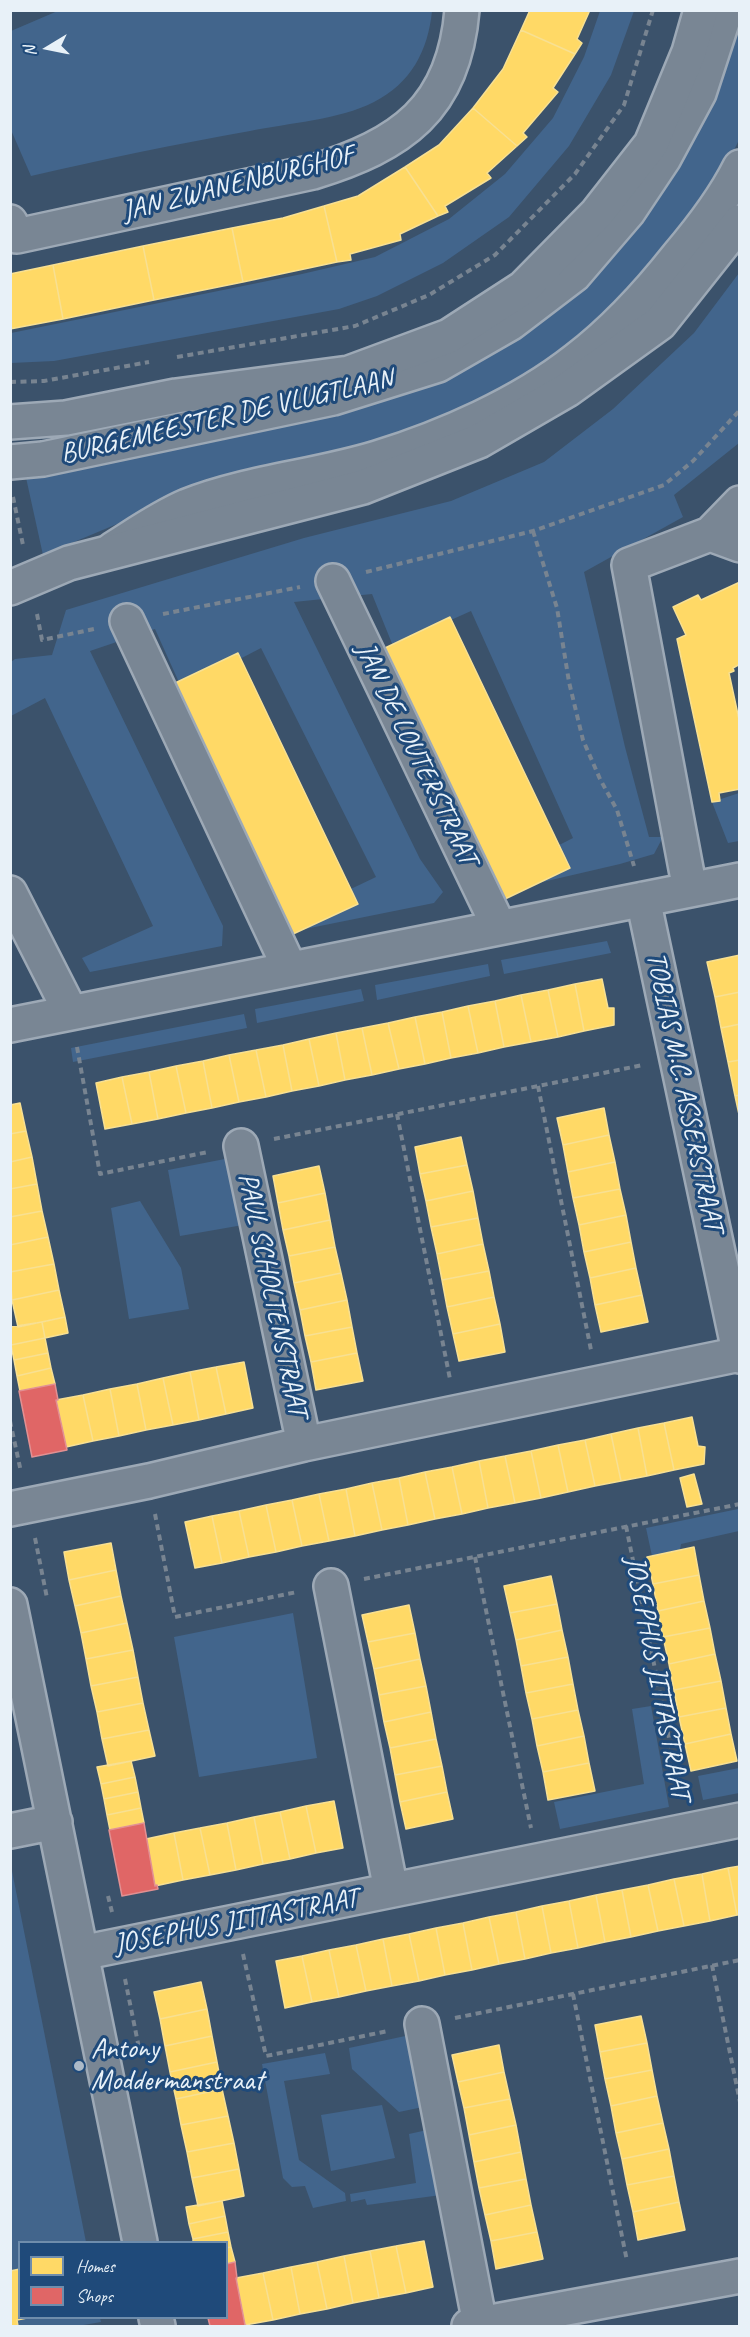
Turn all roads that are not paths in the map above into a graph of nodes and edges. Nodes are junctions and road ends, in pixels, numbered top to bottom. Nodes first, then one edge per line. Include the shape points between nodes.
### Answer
1 (462, 10) edge
2 (701, 10) edge
3 (726, 10) edge
4 (740, 166) edge
5 (10, 222) edge
6 (740, 222) edge
7 (10, 422) edge
8 (10, 462) edge
9 (740, 504) edge
10 (725, 540) edge
11 (106, 554) junction
12 (333, 581) road end
13 (10, 588) edge
14 (127, 621) road end
15 (740, 880) edge
16 (690, 890) junction
17 (10, 893) edge
18 (643, 899) junction
19 (499, 927) junction
20 (290, 969) junction
21 (70, 1011) junction
22 (10, 1025) edge
23 (241, 1146) road end
24 (739, 1355) edge
25 (304, 1444) junction
26 (10, 1509) edge
27 (331, 1586) road end
28 (10, 1605) edge
29 (740, 1820) edge
30 (55, 1822) junction
31 (10, 1831) edge
32 (391, 1890) junction
33 (81, 1953) junction
34 (422, 2024) dead end
35 (140, 2241) edge
36 (740, 2276) edge
37 (572, 2317) edge
38 (474, 2325) edge

1 - 5 street, JAN ZWANENBURGHOF via 454,58 439,93 418,119 352,160 313,172 17,236
2 - 7 street, BURGEMEESTER DE VLUGTLAAN via 689,52 651,144 597,213 523,288 449,336 349,373 176,396 66,418
3 - 8 street, BURGEMEESTER DE VLUGTLAAN via 699,93 634,203 574,275 511,323 438,365 333,398 44,459
4 - 11 street via 705,224 630,312 576,360 530,392 453,431 376,458 187,506
6 - 11 street via 660,323 567,390 479,441 363,487
9 - 10 street
10 - 16 street via 629,565
11 - 13 street via 69,563
12 - 19 street, JAN DE LOUTERSTRAAT
14 - 20 street
15 - 16 street
16 - 18 street
17 - 21 street
18 - 19 street
18 - 24 street, TOBIAS M.C. ASSERSTRAAT
19 - 20 street
20 - 21 street
21 - 22 street
23 - 25 street, PAUL SCHOLTENSTRAAT
24 - 25 street, PAUL SCHOLTENSTRAAT
25 - 26 street, PAUL SCHOLTENSTRAAT
27 - 32 street, JOSEPHUS JITTASTRAAT
28 - 30 street
29 - 32 street, JOSEPHUS JITTASTRAAT
30 - 31 street
30 - 33 street
32 - 33 street, JOSEPHUS JITTASTRAAT
33 - 35 street
34 - 38 street
36 - 37 street via 635,2297
37 - 38 street

